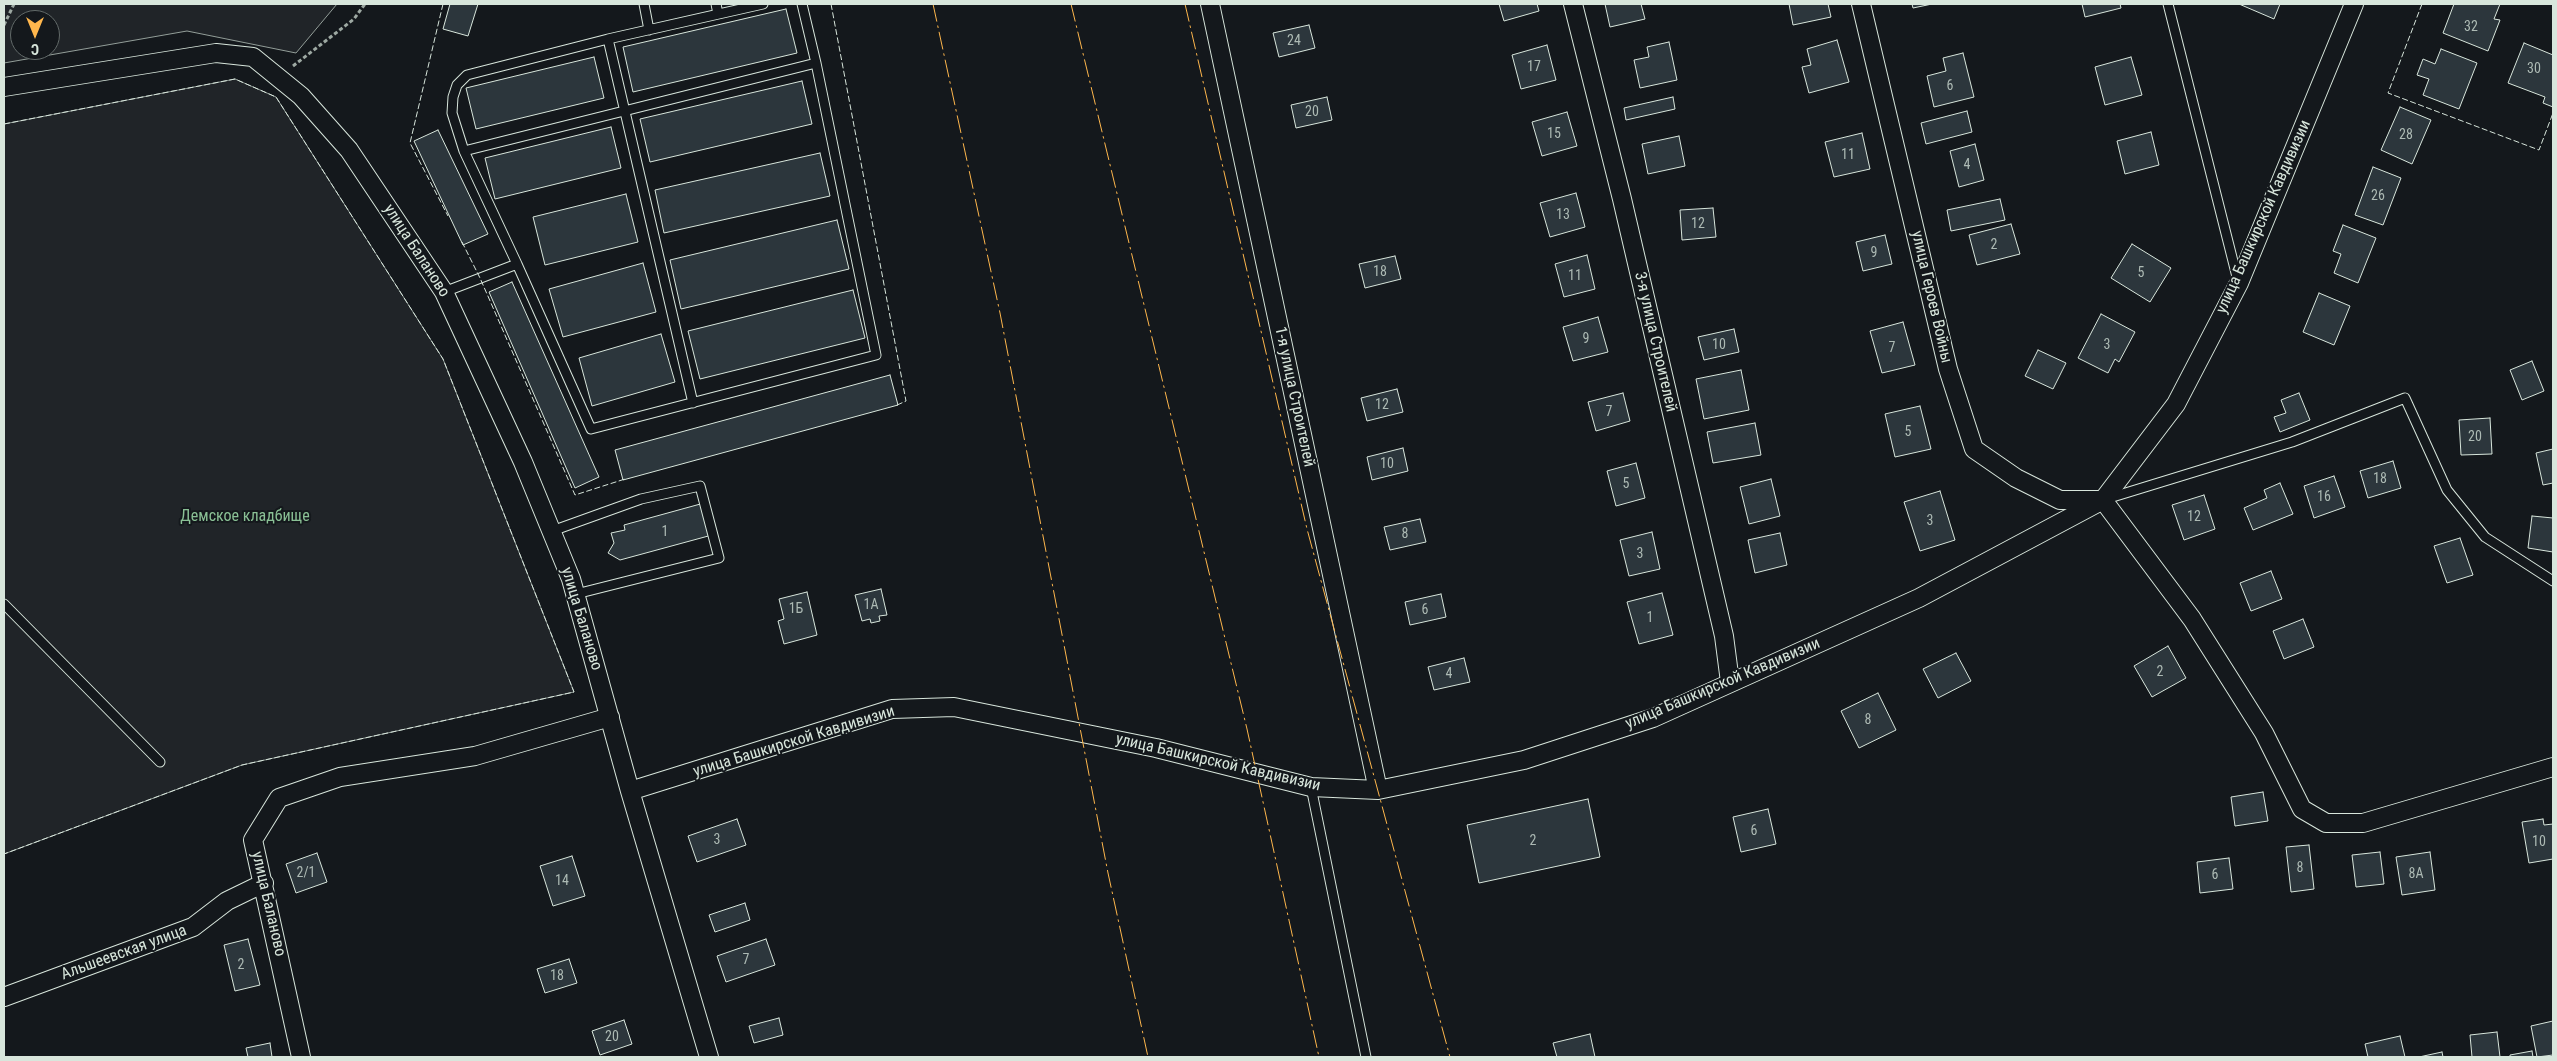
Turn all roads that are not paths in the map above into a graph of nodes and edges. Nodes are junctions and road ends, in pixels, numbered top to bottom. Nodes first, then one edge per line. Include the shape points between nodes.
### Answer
1 (644, 4) edge
2 (716, 4) edge
3 (763, 4) edge
4 (802, 4) edge
5 (1210, 4) edge
6 (1573, 4) edge
7 (1861, 4) edge
8 (2168, 4) edge
9 (2354, 4) edge
10 (718, 14) junction
11 (649, 30) junction
12 (608, 39) junction
13 (816, 63) junction
14 (4, 87) edge
15 (624, 111) junction
16 (464, 151) junction
17 (517, 264) junction
18 (2238, 283) junction
19 (444, 292) junction
20 (693, 402) junction
21 (2103, 500) junction
22 (552, 531) junction
23 (2553, 580) edge
24 (576, 594) junction
25 (4, 604) edge
26 (1730, 682) junction
27 (610, 717) junction
28 (160, 762) dead end
29 (2553, 767) edge
30 (1311, 786) junction
31 (1378, 790) junction
32 (630, 791) junction
33 (264, 883) junction
34 (4, 998) edge
35 (301, 1057) edge
36 (709, 1057) edge
37 (1366, 1057) edge

1 - 11 lane
2 - 10 lane
3 - 10 lane
4 - 13 lane
5 - 31 street, 1-я улица Строителей
6 - 26 street, 3-я улица Строителей via 1724,636
7 - 21 street, улица Героев Войны via 1948,369 1974,449 2016,478 2060,500
8 - 18 lane
9 - 18 street, улица Башкирской Кавдивизии
10 - 11 lane
11 - 12 lane
12 - 15 lane
12 - 16 lane via 467,75 458,85 452,113
13 - 15 lane
13 - 20 lane via 876,355
14 - 19 street, улица Баланово via 216,53 253,57 301,96 350,150
15 - 16 lane
15 - 20 lane
16 - 17 lane
17 - 19 lane
17 - 20 lane via 591,429
18 - 21 street, улица Башкирской Кавдивизии via 2176,404
19 - 22 street, улица Баланово
21 - 23 lane via 2292,442 2405,398 2448,490 2485,537
21 - 26 street, улица Башкирской Кавдивизии via 1919,598
21 - 29 street via 2192,619 2264,733 2302,809 2326,823 2363,823
22 - 24 street, улица Баланово
22 - 24 lane via 641,499 700,486 719,558
24 - 27 street, улица Баланово
25 - 28 lane
26 - 31 street, улица Башкирской Кавдивизии via 1652,718 1524,760
27 - 32 street, улица Баланово
27 - 33 street, улица Баланово via 475,756 340,777 279,798 253,840
30 - 31 street, улица Башкирской Кавдивизии
30 - 32 street, улица Башкирской Кавдивизии via 1156,748 954,707 892,709
30 - 37 lane
32 - 36 street, улица Баланово
33 - 34 street, Альшеевская улица via 227,901 194,927
33 - 35 street, улица Баланово

